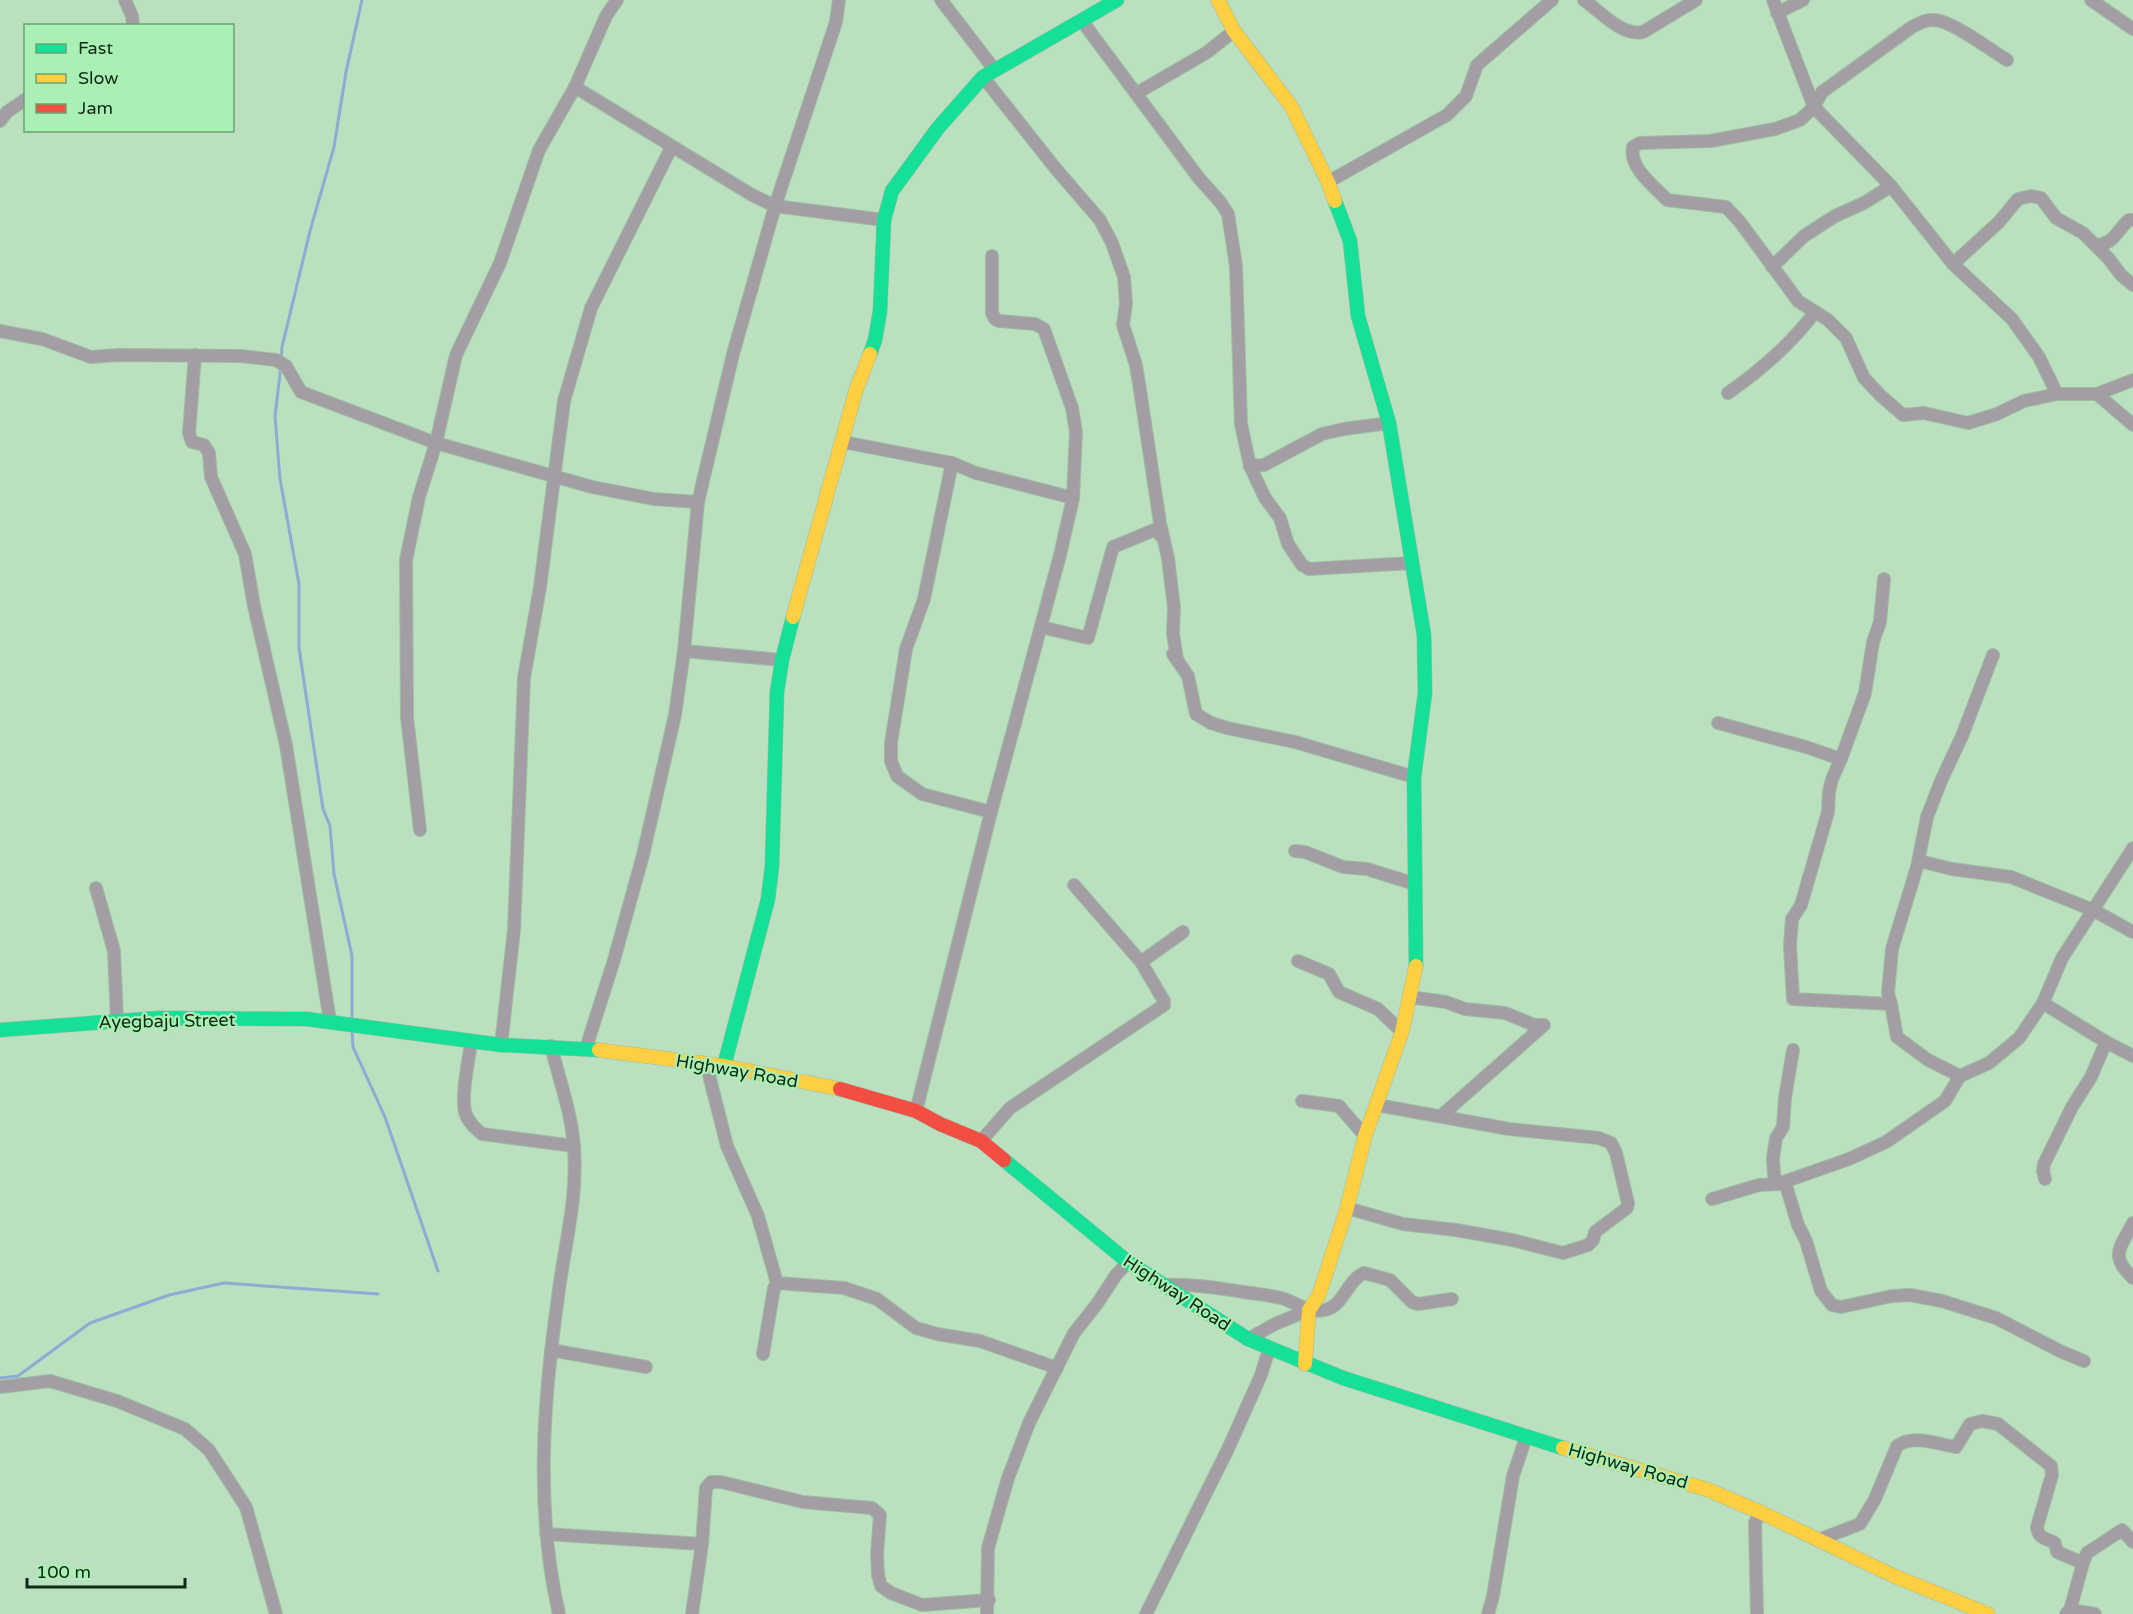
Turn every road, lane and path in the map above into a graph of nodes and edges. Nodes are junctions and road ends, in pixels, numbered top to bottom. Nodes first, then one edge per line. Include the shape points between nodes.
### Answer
1 (125, 0) edge
2 (617, 0) edge
3 (839, 0) edge
4 (941, 0) edge
5 (1117, 0) edge
6 (1218, 0) edge
7 (1552, 0) edge
8 (1584, 0) edge
9 (1696, 0) edge
10 (1773, 0) edge
11 (1803, 0) edge
12 (2099, 2) edge
13 (1777, 13) junction
14 (1082, 21) junction
15 (133, 24) edge
16 (2133, 29) edge
17 (1234, 31) junction
18 (2007, 60) dead end
19 (989, 73) junction
20 (574, 87) junction
21 (1137, 93) junction
22 (24, 100) edge
23 (1814, 106) junction
24 (0, 121) edge
25 (671, 148) junction
26 (1328, 182) junction
27 (1891, 186) junction
28 (775, 206) junction
29 (884, 220) junction
30 (2133, 220) edge
31 (2095, 245) junction
32 (992, 256) dead end
33 (1953, 264) junction
34 (1772, 267) junction
35 (2133, 285) edge
36 (1815, 312) junction
37 (0, 330) edge
38 (195, 356) junction
39 (2133, 380) edge
40 (1728, 393) dead end
41 (2057, 394) junction
42 (2097, 394) junction
43 (1389, 423) junction
44 (2133, 425) edge
45 (843, 442) junction
46 (436, 443) junction
47 (952, 462) junction
48 (1250, 466) junction
49 (555, 475) junction
50 (1073, 498) junction
51 (698, 502) junction
52 (1412, 563) junction
53 (1884, 579) dead end
54 (1041, 627) junction
55 (684, 651) junction
56 (1993, 655) dead end
57 (782, 660) junction
58 (1177, 660) junction
59 (1718, 723) dead end
60 (1841, 759) junction
61 (1414, 777) junction
62 (991, 812) junction
63 (420, 830) dead end
64 (2133, 848) edge
65 (1295, 851) dead end
66 (1919, 861) junction
67 (1415, 884) junction
68 (1074, 885) dead end
69 (96, 888) dead end
70 (2093, 909) junction
71 (1183, 932) dead end
72 (2133, 932) edge
73 (1298, 961) dead end
74 (1141, 962) junction
75 (1410, 997) junction
76 (1891, 1004) junction
77 (2043, 1004) junction
78 (117, 1020) junction
79 (332, 1021) junction
80 (369, 1028) joint
81 (0, 1030) edge
82 (1402, 1032) junction
83 (471, 1041) junction
84 (2106, 1042) junction
85 (501, 1045) junction
86 (551, 1046) junction
87 (586, 1048) junction
88 (1793, 1050) dead end
89 (2133, 1056) edge
90 (706, 1064) junction
91 (724, 1066) junction
92 (1960, 1076) junction
93 (1302, 1101) dead end
94 (1377, 1106) junction
95 (916, 1110) junction
96 (1441, 1116) junction
97 (1365, 1136) junction
98 (981, 1141) junction
99 (574, 1146) junction
100 (2045, 1179) dead end
101 (1782, 1183) junction
102 (1712, 1199) dead end
103 (1347, 1208) junction
104 (2133, 1223) edge
105 (1128, 1262) junction
106 (2133, 1278) edge
107 (777, 1283) junction
108 (1161, 1285) junction
109 (1452, 1299) dead end
110 (1309, 1310) junction
111 (1248, 1339) junction
112 (1269, 1349) junction
113 (550, 1350) junction
114 (763, 1354) dead end
115 (2084, 1360) dead end
116 (1305, 1364) junction
117 (646, 1368) dead end
118 (1057, 1368) junction
119 (0, 1387) edge
120 (1526, 1437) junction
121 (1761, 1512) junction
122 (546, 1534) junction
123 (1818, 1540) junction
124 (2133, 1542) edge
125 (702, 1544) junction
126 (2083, 1563) junction
127 (989, 1600) junction
128 (922, 1609) edge
129 (2068, 1612) edge
130 (276, 1614) edge
131 (558, 1614) edge
132 (692, 1614) edge
133 (987, 1614) edge
134 (1146, 1614) edge
135 (1488, 1614) edge
136 (1757, 1614) edge
137 (1988, 1614) edge
138 (2095, 1614) edge

1 - 15 street
2 - 20 street
3 - 28 street via 836,22
4 - 19 street
5 - 14 street
6 - 17 street
7 - 26 street via 1477,65 1466,96 1447,115
8 - 9 street via 1625,31 1634,33 1643,32
10 - 13 street
11 - 13 street
12 - 16 street
13 - 23 street
14 - 19 street
14 - 21 street
17 - 21 street via 1206,53
17 - 26 street via 1291,106
18 - 23 street via 1939,20 1924,21 1822,92
19 - 29 street via 938,128 892,191
19 - 58 street via 1056,169 1100,220 1124,277 1123,325 1136,365 1169,568
20 - 25 street
20 - 46 street via 539,150 500,263 456,355
21 - 48 street via 1228,214 1236,273 1241,424
22 - 24 street
23 - 27 street
23 - 34 street via 1800,120 1775,129 1710,141 1647,142 1633,147 1635,165 1667,200 1726,207
25 - 28 street
25 - 49 street via 591,308 564,401
26 - 43 street via 1350,241 1358,316
27 - 33 street
27 - 34 street via 1804,236
28 - 29 street
28 - 51 street via 733,354
29 - 45 street via 875,340 856,390
30 - 31 street via 2123,224 2114,238
31 - 33 street via 2083,233 2056,218 2041,198 2031,196 2018,199
31 - 35 street
32 - 50 street via 994,318 1044,329 1063,379 1076,432
33 - 41 street via 2012,318 2039,357
34 - 36 street via 1798,301
36 - 40 street via 1762,369
36 - 41 street via 1846,338 1864,378 1903,415 1924,413 1968,423 2024,401
37 - 38 street via 42,339 91,357
38 - 46 street via 241,356 281,363 301,392
38 - 79 street via 189,433 192,442 204,446 209,453 211,477 245,554 286,745
39 - 42 street
41 - 42 street
42 - 44 street
43 - 48 street via 1322,434 1264,465
43 - 52 street
45 - 47 street
45 - 57 street
46 - 49 street
46 - 63 street via 419,497 406,561 407,717
47 - 50 street via 976,473
47 - 62 street via 924,599 906,649 891,762 897,776 922,794
48 - 52 street via 1302,565 1309,569
49 - 51 street via 654,499
49 - 85 street via 524,678 514,930
50 - 54 street
51 - 55 street
52 - 61 street via 1424,635 1425,693
53 - 60 street via 1880,622 1864,693
54 - 58 street via 1088,638 1113,547 1159,528 1172,652
54 - 62 street
55 - 57 street
55 - 87 street via 675,715 643,855
56 - 66 street via 1927,817
57 - 91 street via 777,692 768,899
58 - 61 street via 1188,676 1196,714 1211,723 1295,742
59 - 60 street
60 - 76 street via 1832,779 1828,812 1801,905 1792,919 1793,999
61 - 67 street
62 - 95 street
64 - 70 street
65 - 67 street
66 - 70 street via 2011,878
66 - 76 street via 1892,949 1888,993
67 - 75 street via 1417,960
68 - 74 street
69 - 78 street via 114,951
70 - 72 street
70 - 77 street via 2062,958
71 - 74 street
73 - 82 street via 1329,974 1339,992 1378,1009
74 - 98 street via 1164,1001 1162,1008 1010,1108
75 - 82 street
75 - 96 street via 1505,1013 1544,1025
76 - 92 street via 1897,1037 1928,1060
77 - 84 street
77 - 92 street via 2019,1038 1989,1063
78 - 79 street, Ayegbaju Street
78 - 81 street, Ayegbaju Street
79 - 80 street, Ayegbaju Street
80 - 83 street, Highway Road
82 - 94 street
83 - 85 street, Highway Road
83 - 99 street via 465,1112 472,1125 482,1134
84 - 89 street
84 - 100 street via 2044,1164
85 - 86 street, Highway Road
86 - 87 street, Highway Road
86 - 99 street
87 - 90 street, Highway Road
88 - 101 street via 1783,1127 1776,1138 1773,1158 1774,1175
90 - 91 street, Highway Road
90 - 107 street via 727,1146 758,1216
91 - 95 street, Highway Road via 849,1091
92 - 101 street via 1946,1101 1886,1142
93 - 97 street via 1339,1106
94 - 96 street
94 - 97 street
95 - 98 street, Highway Road
96 - 103 street via 1509,1129 1599,1138 1611,1143 1628,1198 1627,1208 1595,1232 1588,1245 1563,1253 1512,1240 1403,1224
97 - 103 street
98 - 105 street, Highway Road
99 - 113 street via 575,1193
101 - 102 street via 1759,1185
101 - 115 street via 1821,1291 1832,1305 1841,1307 1910,1295 1942,1301 1996,1318
103 - 110 street via 1319,1295
104 - 106 street via 2118,1258 2121,1268
105 - 108 street, Highway Road
105 - 118 street via 1074,1333
107 - 114 street
107 - 118 street via 844,1288 877,1299 916,1328 980,1341
108 - 110 street via 1192,1284 1282,1298
108 - 111 street, Highway Road
109 - 110 street via 1418,1304 1390,1280 1364,1273 1332,1307
110 - 111 street
110 - 116 street
111 - 112 street, Highway Road
112 - 116 street, Highway Road
112 - 134 street via 1262,1375 1228,1449
113 - 117 street
113 - 122 street via 543,1444
116 - 120 street, Highway Road
118 - 127 street via 1008,1478 988,1548
119 - 130 street via 50,1381 117,1401 185,1429 210,1450 246,1507
120 - 121 street, Highway Road via 1706,1489
120 - 135 street via 1513,1476
121 - 123 street, Highway Road
121 - 136 street via 1755,1523
122 - 125 street
122 - 131 street
123 - 126 street via 1860,1524 1897,1446 1912,1439 1956,1447 1970,1424 1982,1421 1998,1424 2051,1466 2037,1532 2055,1542 2057,1552
123 - 137 street, Highway Road
124 - 126 street via 2122,1530 2087,1553
125 - 128 street via 706,1488 711,1482 803,1502 872,1508 880,1515 877,1554 881,1586
125 - 132 street
126 - 129 street
127 - 128 street
127 - 133 street
129 - 138 street

